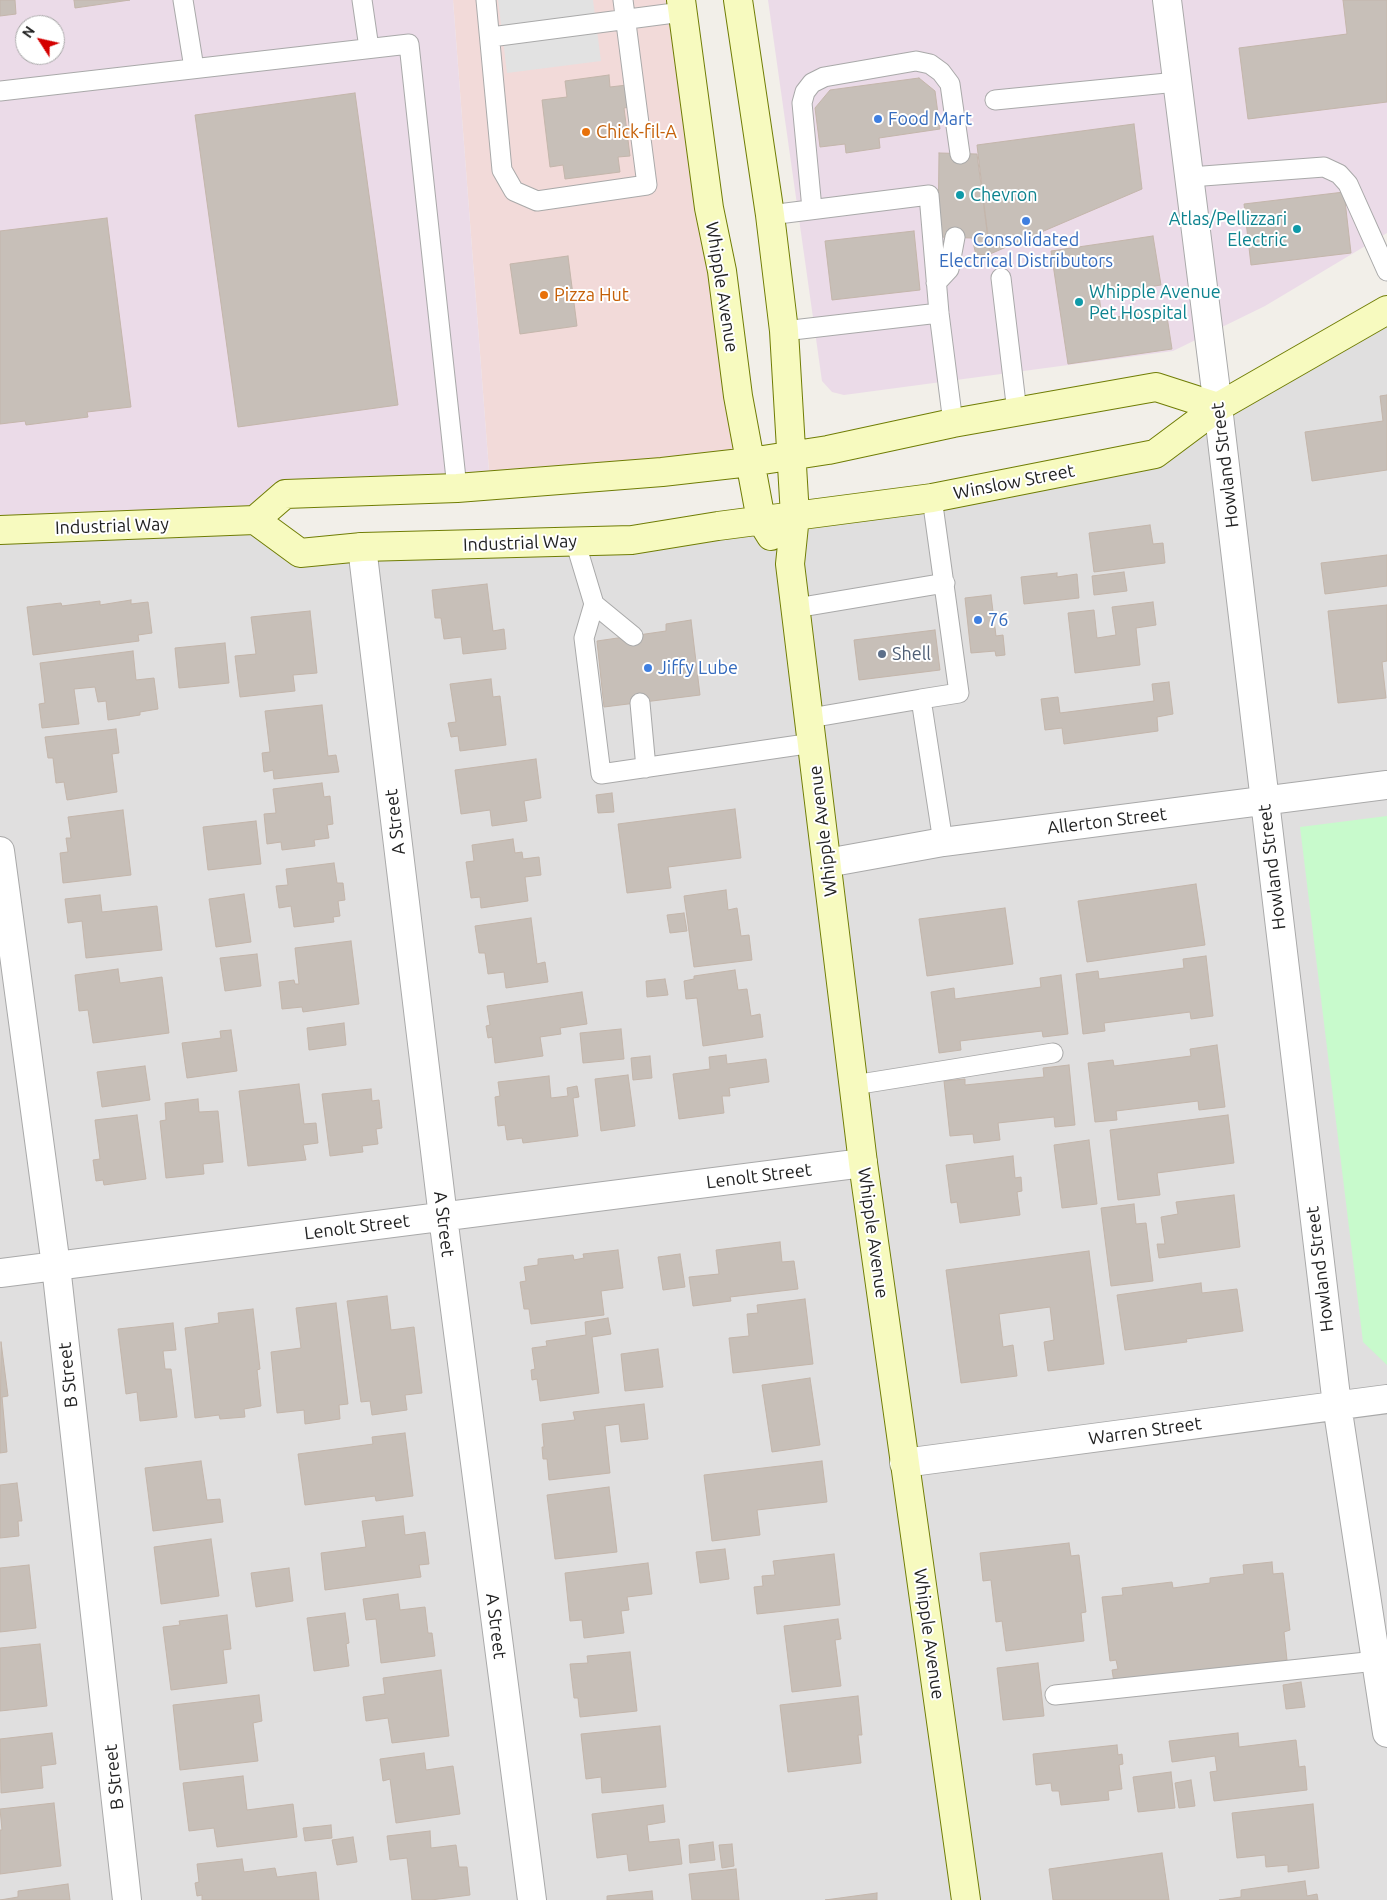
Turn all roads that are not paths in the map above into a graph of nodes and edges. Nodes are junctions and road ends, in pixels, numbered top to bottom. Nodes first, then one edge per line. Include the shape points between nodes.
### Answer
1 (183, 0) edge
2 (362, 0) edge
3 (486, 0) edge
4 (623, 0) edge
5 (738, 0) edge
6 (1168, 0) edge
7 (681, 6) edge
8 (626, 19) junction
9 (490, 37) junction
10 (369, 48) junction
11 (194, 68) junction
12 (1177, 82) junction
13 (0, 91) edge
14 (995, 100) dead end
15 (960, 154) dead end
16 (1190, 177) junction
17 (812, 209) junction
18 (770, 215) junction
19 (955, 237) dead end
20 (1387, 271) edge
21 (1001, 278) dead end
22 (936, 283) junction
23 (1387, 310) edge
24 (939, 313) junction
25 (784, 331) junction
26 (1218, 407) junction
27 (1018, 412) junction
28 (953, 423) junction
29 (792, 456) junction
30 (750, 462) junction
31 (458, 488) junction
32 (932, 498) junction
33 (795, 516) junction
34 (255, 520) junction
35 (760, 520) junction
36 (0, 530) edge
37 (575, 541) junction
38 (362, 547) junction
39 (790, 564) junction
40 (945, 583) junction
41 (594, 604) junction
42 (796, 608) junction
43 (633, 636) dead end
44 (921, 699) junction
45 (640, 703) dead end
46 (811, 730) junction
47 (646, 768) junction
48 (1387, 786) edge
49 (1264, 801) junction
50 (943, 842) junction
51 (0, 851) edge
52 (827, 863) junction
53 (1053, 1053) dead end
54 (854, 1085) junction
55 (863, 1162) junction
56 (443, 1216) junction
57 (56, 1266) junction
58 (0, 1273) edge
59 (1387, 1399) edge
60 (1337, 1405) junction
61 (904, 1463) junction
62 (1376, 1661) junction
63 (1055, 1696) dead end
64 (1387, 1733) edge
65 (127, 1900) edge
66 (532, 1900) edge
67 (966, 1900) edge

1 - 11 lane
2 - 10 lane
3 - 9 lane
4 - 8 lane
5 - 18 main road, Whipple Avenue
6 - 12 street, Howland Street
7 - 8 lane
7 - 30 main road, Whipple Avenue via 709,208 722,272
8 - 9 lane
8 - 9 lane via 647,185 546,199 536,200 514,191 502,170
10 - 11 lane
10 - 31 lane via 409,44
11 - 13 lane
12 - 14 lane
12 - 16 street, Howland Street
15 - 17 lane via 950,84 930,64 916,61 824,77 804,92 802,103
16 - 20 lane via 1324,167 1339,174 1348,184
16 - 26 street, Howland Street
17 - 18 lane
17 - 22 lane via 929,195
18 - 25 main road, Whipple Avenue
19 - 22 lane via 949,269
21 - 27 lane
22 - 24 lane
23 - 26 main road, Winslow Street
24 - 25 lane
24 - 28 lane
25 - 29 main road, Whipple Avenue
26 - 27 main road via 1156,387
26 - 32 main road, Winslow Street via 1155,454
26 - 49 street, Howland Street
27 - 28 main road
28 - 29 main road
29 - 30 main road
29 - 33 main road, Whipple Avenue
30 - 31 main road
30 - 35 main road, Whipple Avenue
31 - 34 main road via 285,494
32 - 33 main road, Winslow Street
32 - 40 lane
33 - 35 main road, Industrial Way
33 - 39 main road, Whipple Avenue
34 - 36 main road, Industrial Way
34 - 38 main road, Industrial Way via 300,553
35 - 37 main road, Industrial Way via 632,540
35 - 39 main road, Whipple Avenue
37 - 38 main road, Industrial Way
37 - 41 lane
38 - 56 street, A Street
39 - 42 main road, Whipple Avenue
40 - 42 lane
40 - 44 lane via 959,693
41 - 43 lane
41 - 47 lane via 584,638 601,774
42 - 46 main road, Whipple Avenue
44 - 46 lane
44 - 50 lane
45 - 47 lane
46 - 47 lane
46 - 52 main road, Whipple Avenue
48 - 49 street, Allerton Street
49 - 50 street, Allerton Street
49 - 60 street, Howland Street
50 - 52 street, Allerton Street
51 - 57 street, B Street
52 - 54 main road, Whipple Avenue
53 - 54 lane
54 - 55 main road, Whipple Avenue
55 - 56 street, Lenolt Street
55 - 61 main road, Whipple Avenue
56 - 57 street, Lenolt Street
56 - 66 street, A Street
57 - 58 street, Lenolt Street
57 - 65 street, B Street
59 - 60 street, Warren Street
60 - 61 street, Warren Street
60 - 62 street, Howland Street
61 - 67 main road, Whipple Avenue
62 - 63 lane
62 - 64 street, Howland Street

